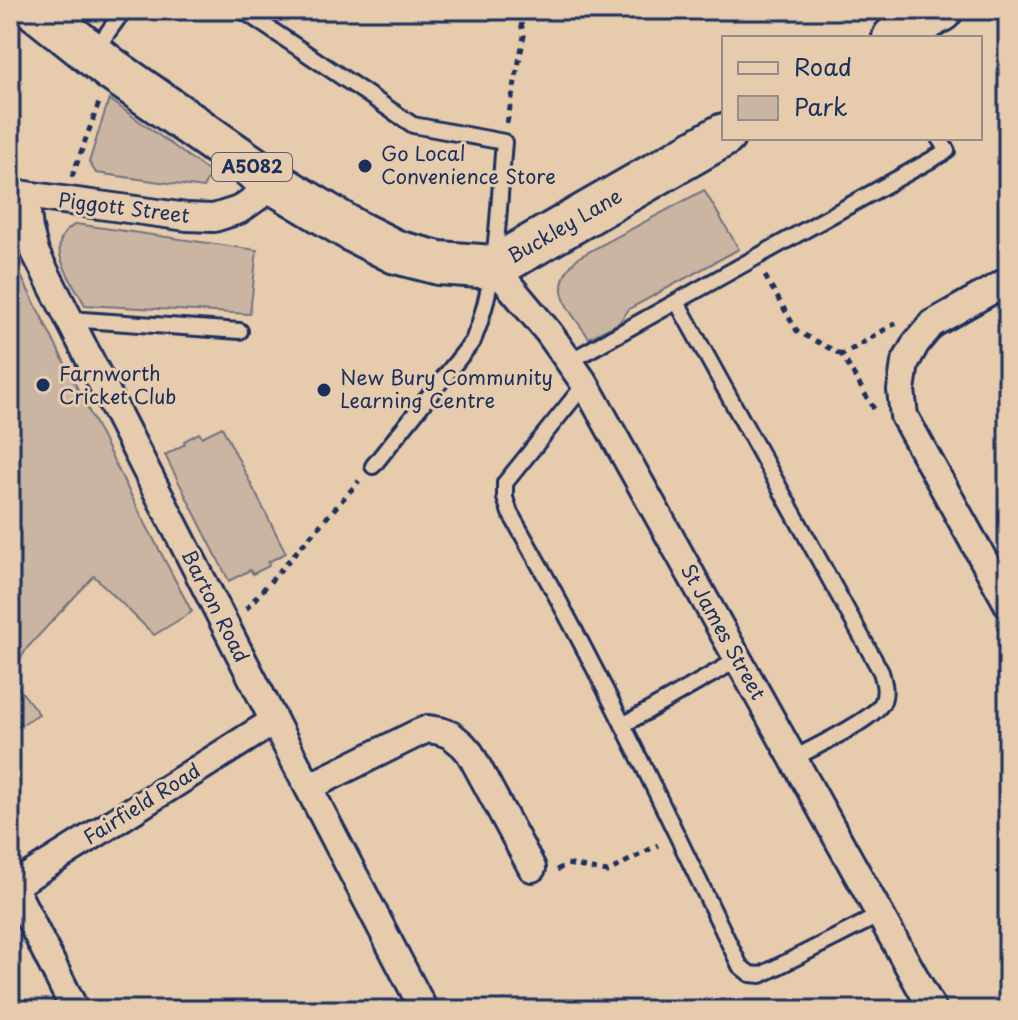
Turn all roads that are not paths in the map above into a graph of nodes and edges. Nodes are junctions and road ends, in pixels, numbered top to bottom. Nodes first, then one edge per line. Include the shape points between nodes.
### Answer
1 (37, 10) edge
2 (124, 10) edge
3 (242, 10) edge
4 (941, 10) edge
5 (897, 36) edge
6 (102, 61) junction
7 (722, 136) edge
8 (940, 140) edge
9 (276, 184) junction
10 (17, 194) edge
11 (494, 267) junction
12 (1008, 281) edge
13 (677, 302) junction
14 (69, 319) junction
15 (240, 331) dead end
16 (570, 361) junction
17 (585, 384) junction
18 (373, 466) road end
19 (1008, 604) edge
20 (739, 659) junction
21 (274, 721) junction
22 (623, 725) junction
23 (794, 758) junction
24 (309, 787) junction
25 (532, 868) road end
26 (11, 885) edge
27 (880, 915) junction
28 (926, 1005) edge
29 (75, 1010) edge
30 (424, 1010) edge

1 - 6 main road, Buckley Lane / A5082
2 - 6 lane
3 - 11 lane via 413,125 504,142
4 - 5 main road
6 - 9 main road, Buckley Lane / A5082
7 - 11 main road, Buckley Lane
8 - 13 lane via 947,151
9 - 10 street, Piggott Street via 239,210 214,218
9 - 11 main road, Buckley Lane / A5082 via 396,252 439,263
10 - 14 street, Barton Road via 35,252
11 - 16 street, St James Street
11 - 18 lane via 473,341
12 - 19 street via 932,324 905,363 901,390 904,416
13 - 16 lane
13 - 23 lane via 885,687 882,703 871,715
14 - 15 lane
14 - 21 street, Barton Road
16 - 17 street, St James Street
17 - 20 street, St James Street
17 - 22 lane via 505,483 505,498
20 - 22 lane
20 - 23 street, St James Street
21 - 24 street, Barton Road
21 - 26 street, Fairfield Road
22 - 27 lane via 740,966 750,974 761,975
23 - 27 street, St James Street
24 - 25 street via 418,733 440,731 470,753
24 - 30 street, Barton Road
26 - 29 street
27 - 28 street, St James Street

